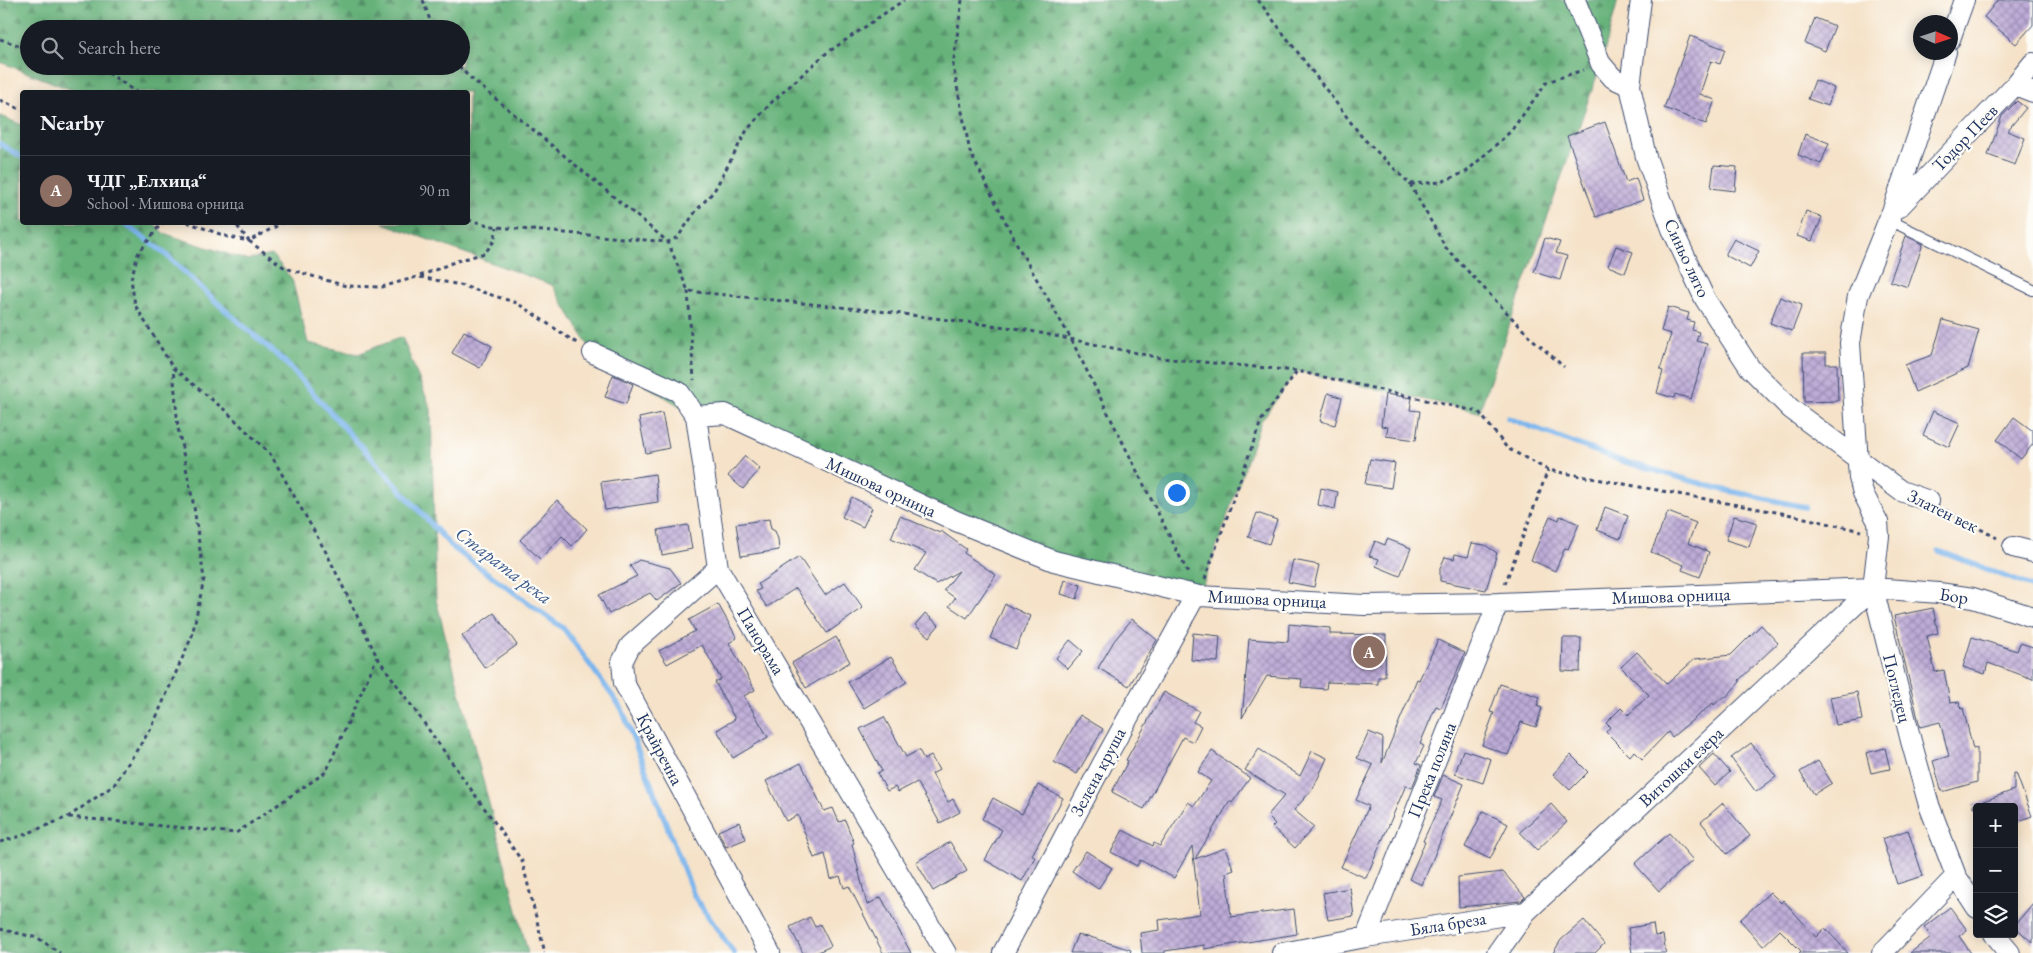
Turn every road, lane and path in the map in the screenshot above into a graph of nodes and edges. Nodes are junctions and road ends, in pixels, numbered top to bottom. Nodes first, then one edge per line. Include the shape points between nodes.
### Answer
1 (423, 0) edge
2 (904, 0) edge
3 (962, 0) edge
4 (1258, 0) edge
5 (1575, 0) edge
6 (1641, 0) edge
7 (1964, 0) edge
8 (1958, 17) edge
9 (430, 20) edge
10 (0, 39) edge
11 (20, 46) edge
12 (1943, 60) edge
13 (2033, 63) edge
14 (1601, 64) junction
15 (111, 75) edge
16 (467, 75) edge
17 (1630, 86) junction
18 (2024, 89) edge
19 (133, 90) edge
20 (0, 100) edge
21 (20, 109) edge
22 (1410, 184) junction
23 (1891, 214) junction
24 (470, 220) edge
25 (161, 225) edge
26 (196, 225) edge
27 (236, 225) edge
28 (278, 225) edge
29 (497, 227) junction
30 (249, 241) junction
31 (668, 242) junction
32 (420, 276) junction
33 (2033, 290) edge
34 (688, 291) junction
35 (1071, 339) junction
36 (593, 353) joint
37 (1564, 366) dead end
38 (174, 368) junction
39 (1297, 371) junction
40 (696, 416) junction
41 (1858, 460) junction
42 (1548, 470) junction
43 (1929, 502) joint
44 (1879, 536) junction
45 (2012, 547) joint
46 (2033, 552) edge
47 (718, 568) junction
48 (1872, 588) junction
49 (1199, 596) junction
50 (1498, 603) junction
51 (2033, 617) edge
52 (377, 656) junction
53 (68, 816) junction
54 (0, 842) edge
55 (1956, 876) junction
56 (1973, 902) edge
57 (1526, 912) junction
58 (0, 929) edge
59 (1366, 937) junction
60 (1997, 938) edge
61 (60, 953) edge
62 (545, 953) edge
63 (770, 953) edge
64 (946, 953) edge
65 (1003, 953) edge
66 (1282, 953) edge
67 (1497, 953) edge
68 (1882, 953) edge
69 (2010, 953) edge

1 - 9 path
2 - 31 path via 824,55 772,102 747,130 714,191 678,237
3 - 35 path via 954,66 970,152 1020,250
4 - 22 path via 1362,137
5 - 14 street
6 - 17 street, Синьо лято
7 - 8 street
10 - 11 path
12 - 23 street, Погледец
13 - 18 street, Тодор Пеев
14 - 17 street via 1613,78
14 - 22 path via 1547,82 1511,132 1466,172 1441,182
15 - 19 path
16 - 31 path
17 - 41 street, Синьо лято via 1646,157 1672,229 1706,299 1750,368 1790,409
18 - 23 street, Тодор Пеев
20 - 21 path
22 - 37 path via 1446,248 1530,337
23 - 33 lane
23 - 41 street, Погледец via 1858,296 1850,343
24 - 29 path
25 - 38 path via 138,254 132,279 135,305
26 - 30 path
27 - 30 path
28 - 30 path
29 - 31 path
29 - 32 path via 494,241 485,253
30 - 32 path via 285,268 346,286 382,287
31 - 34 path
32 - 36 path via 517,303
34 - 35 path via 887,312 1021,329
34 - 40 path
35 - 39 path via 1161,358
35 - 49 path
36 - 40 street, Панорама via 679,392
38 - 52 path via 271,455 327,554
38 - 53 path via 178,428 204,579 192,636 152,727 114,785
39 - 42 path via 1479,412 1507,448
39 - 49 path via 1262,421
40 - 47 street, Панорама
40 - 49 street, Мишова орница via 725,414 956,521 1054,561
41 - 43 street, Златен век via 1901,491
41 - 44 street, Погледец via 1863,493 1878,522
42 - 44 path via 1792,515
42 - 50 path
43 - 45 path, Златен век
44 - 48 street, Погледец
45 - 46 street
47 - 63 street, Крайречна via 630,646 622,662 624,683
47 - 64 street, Панорама
48 - 50 street, Мишова орница
48 - 51 street, Бор via 1973,598
48 - 55 street, Погледец via 1929,805
48 - 57 street, Витошки езера
49 - 50 street, Мишова орница via 1364,605
49 - 65 street, Зелена круша via 1193,600 1120,730
50 - 59 street, Прека поляна
52 - 53 path via 326,772 236,833
52 - 62 path via 522,861
53 - 54 path
55 - 56 street, Погледец
55 - 68 street
57 - 59 street, Бяла бреза
57 - 67 street, Витошки езера
58 - 61 path via 38,938
59 - 66 street, Бяла бреза
60 - 69 street

